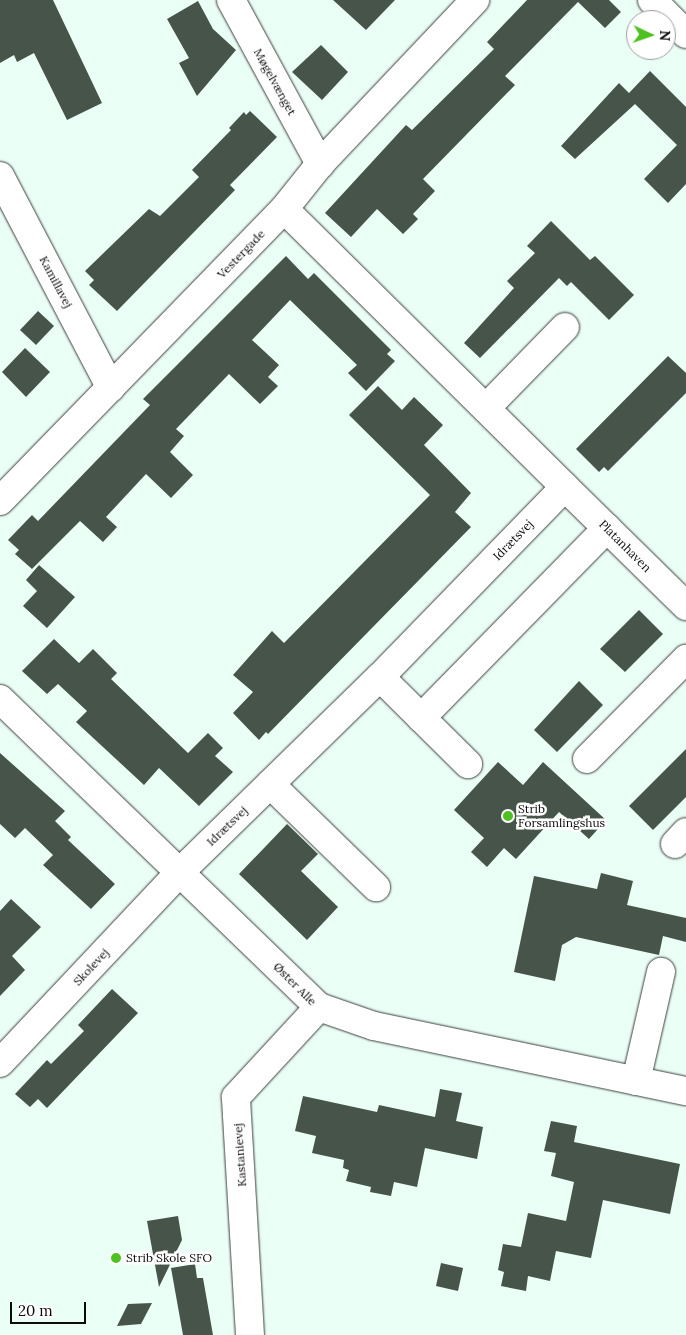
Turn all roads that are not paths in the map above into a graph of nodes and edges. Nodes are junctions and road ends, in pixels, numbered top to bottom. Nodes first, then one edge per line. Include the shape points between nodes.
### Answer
1 (231, 0) edge
2 (475, 0) edge
3 (652, 0) edge
4 (686, 34) edge
5 (320, 164) junction
6 (0, 176) edge
7 (284, 209) junction
8 (565, 327) dead end
9 (111, 388) junction
10 (486, 408) junction
11 (565, 487) junction
12 (0, 501) edge
13 (607, 528) junction
14 (686, 606) edge
15 (686, 658) edge
16 (380, 677) junction
17 (0, 699) edge
18 (421, 718) junction
19 (587, 760) dead end
20 (468, 764) dead end
21 (270, 784) junction
22 (181, 871) junction
23 (376, 886) dead end
24 (661, 972) dead end
25 (319, 1007) junction
26 (0, 1063) edge
27 (636, 1081) junction
28 (686, 1091) edge
29 (250, 1335) edge

1 - 5 street, Møgelvænget
2 - 5 street, Vestergade
3 - 4 street
5 - 7 street, Vestergade
6 - 9 street, Kamillavej
7 - 9 street, Vestergade
7 - 10 street
8 - 10 street
9 - 12 street, Vestergade
10 - 11 street
11 - 13 street, Platanhaven
11 - 16 street, Idrætsvej
13 - 14 street, Platanhaven
13 - 18 street
15 - 19 street
16 - 18 street
16 - 21 street, Idrætsvej
17 - 22 street, Øster Alle
18 - 20 street
21 - 22 street, Idrætsvej
21 - 23 street
22 - 25 street, Øster Alle
22 - 26 street, Skolevej
24 - 27 street
25 - 27 street, Øster Alle via 374,1026
25 - 29 street, Kastanievej via 236,1097
27 - 28 street, Øster Alle

